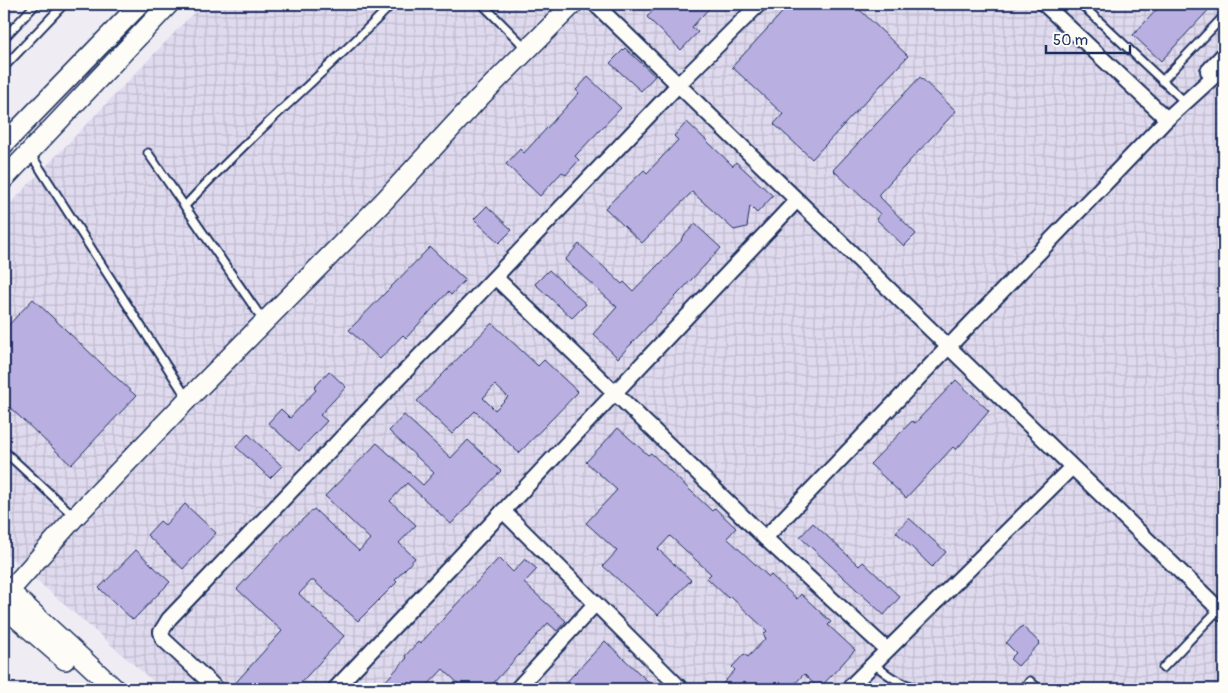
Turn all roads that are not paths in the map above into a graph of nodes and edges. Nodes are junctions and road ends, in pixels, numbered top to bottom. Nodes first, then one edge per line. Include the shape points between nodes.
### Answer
1 (36, 4) edge
2 (64, 4) edge
3 (140, 4) edge
4 (169, 4) edge
5 (392, 4) edge
6 (482, 4) edge
7 (573, 4) edge
8 (595, 4) edge
9 (759, 4) edge
10 (1044, 4) edge
11 (1080, 4) edge
12 (1224, 16) edge
13 (4, 38) edge
14 (526, 48) junction
15 (1224, 54) edge
16 (4, 67) edge
17 (1224, 67) edge
18 (1162, 81) junction
19 (679, 84) junction
20 (1185, 102) junction
21 (1167, 119) junction
22 (4, 144) edge
23 (29, 152) junction
24 (148, 153) dead end
25 (4, 179) edge
26 (797, 200) junction
27 (185, 206) junction
28 (496, 278) junction
29 (264, 320) junction
30 (949, 348) junction
31 (616, 392) junction
32 (188, 399) junction
33 (4, 450) edge
34 (1071, 468) junction
35 (503, 511) junction
36 (75, 517) junction
37 (765, 538) junction
38 (5, 595) edge
39 (595, 604) junction
40 (1222, 611) edge
41 (886, 649) junction
42 (873, 663) junction
43 (1162, 668) dead end
44 (97, 689) edge
45 (115, 689) edge
46 (217, 689) edge
47 (335, 689) edge
48 (517, 689) edge
49 (681, 689) edge
50 (848, 689) edge
51 (927, 689) edge
52 (1023, 689) edge
53 (1039, 689) edge

1 - 13 lane
2 - 16 lane
3 - 22 street
4 - 23 street
5 - 27 lane
6 - 14 lane
7 - 14 street
8 - 19 street
9 - 19 street
10 - 21 street
11 - 18 lane
12 - 18 lane
14 - 29 street via 384,201
15 - 20 street via 1202,77
17 - 20 street
18 - 20 lane
19 - 26 street
19 - 28 street
20 - 21 street
21 - 30 street
23 - 25 street
23 - 32 lane
24 - 27 lane
26 - 30 street
26 - 31 street
27 - 29 lane
28 - 31 street
28 - 46 street via 163,628 163,639
29 - 32 street
30 - 34 street
30 - 37 street
31 - 35 street
31 - 37 street
32 - 36 street
33 - 36 lane
34 - 40 street
34 - 41 street
35 - 39 street
35 - 47 street
36 - 38 street
37 - 41 street
38 - 44 street
38 - 45 street
39 - 48 street
39 - 49 street
40 - 43 lane
41 - 42 street
42 - 50 street
42 - 51 lane via 891,679 914,688
52 - 53 lane via 1030,681

